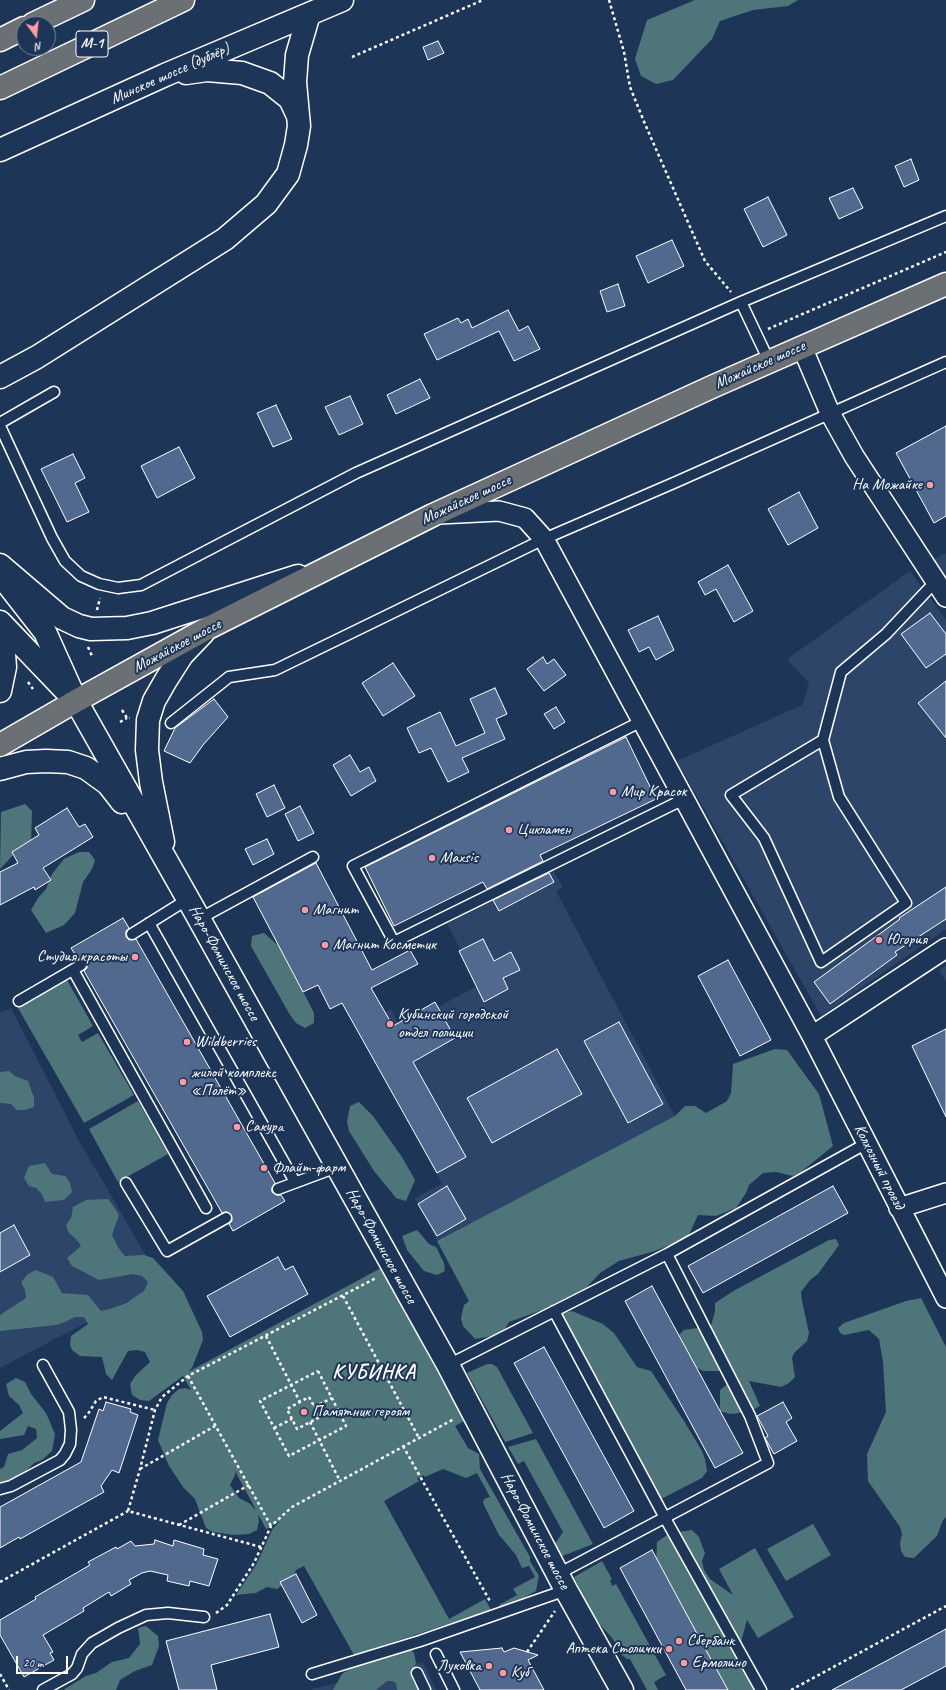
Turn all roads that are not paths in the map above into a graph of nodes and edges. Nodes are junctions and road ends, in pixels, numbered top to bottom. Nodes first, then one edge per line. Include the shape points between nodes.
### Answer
1 (84, 0) edge
2 (183, 0) edge
3 (342, 0) edge
4 (309, 14) junction
5 (50, 16) edge
6 (16, 32) edge
7 (0, 40) edge
8 (165, 75) junction
9 (0, 88) edge
10 (299, 118) junction
11 (0, 150) edge
12 (946, 216) edge
13 (946, 284) edge
14 (741, 302) junction
15 (802, 347) junction
16 (769, 361) junction
17 (946, 362) edge
18 (0, 377) edge
19 (54, 392) dead end
20 (830, 413) junction
21 (0, 424) edge
22 (433, 515) junction
23 (544, 539) junction
24 (337, 563) junction
25 (0, 565) edge
26 (0, 575) edge
27 (936, 581) junction
28 (946, 597) edge
29 (0, 622) edge
30 (206, 629) junction
31 (0, 641) edge
32 (0, 691) edge
33 (76, 701) junction
34 (642, 721) junction
35 (171, 723) dead end
36 (823, 740) junction
37 (0, 745) edge
38 (0, 769) edge
39 (684, 799) junction
40 (313, 857) dead end
41 (167, 861) junction
42 (188, 898) junction
43 (199, 919) junction
44 (149, 923) junction
45 (132, 934) dead end
46 (946, 948) edge
47 (19, 1001) dead end
48 (812, 1036) junction
49 (867, 1143) junction
50 (337, 1168) junction
51 (295, 1182) junction
52 (126, 1183) dead end
53 (278, 1189) dead end
54 (946, 1193) edge
55 (206, 1208) dead end
56 (900, 1208) junction
57 (226, 1218) dead end
58 (667, 1254) junction
59 (946, 1298) edge
60 (554, 1311) junction
61 (43, 1365) dead end
62 (448, 1365) junction
63 (0, 1489) edge
64 (665, 1518) junction
65 (561, 1590) junction
66 (204, 1617) road end
67 (436, 1654) dead end
68 (417, 1673) dead end
69 (312, 1674) dead end
70 (43, 1690) edge
71 (426, 1690) edge
72 (454, 1690) edge
73 (622, 1690) edge
74 (762, 1690) edge

1 - 5 main road
2 - 9 main road, М-1
3 - 4 main road, Минское шоссе (дублёр)
4 - 8 main road, Минское шоссе (дублёр)
4 - 10 main road via 297,55 295,82
6 - 7 main road
8 - 10 main road via 207,70 242,73 270,83 290,99
8 - 11 main road, Минское шоссе (дублёр)
10 - 18 main road via 296,145 288,174 266,204 225,239 43,353
12 - 14 lane
13 - 15 main road, Можайское шоссе
14 - 16 lane
14 - 21 lane via 356,473 141,585 118,588 104,585 81,576 65,561
15 - 16 main road, Можайское шоссе
15 - 20 street
16 - 22 main road, Можайское шоссе
17 - 20 lane
19 - 21 lane
20 - 23 lane
20 - 27 street via 854,456
22 - 23 street, Колхозный проезд via 499,511 525,518
22 - 24 main road, Можайское шоссе
23 - 34 street, Колхозный проезд
23 - 35 lane via 275,670 229,677
24 - 25 main road via 152,623 127,628 91,629 62,618
24 - 30 main road, Можайское шоссе
26 - 33 main road, Наро-Фоминское шоссе via 45,632
27 - 28 street
27 - 36 lane via 886,634 840,672
29 - 33 main road, Наро-Фоминское шоссе
30 - 33 main road, Можайское шоссе
30 - 41 main road via 182,655 166,680 154,701 148,720 151,782
31 - 32 main road via 5,667
33 - 37 main road, Можайское шоссе
33 - 41 main road, Наро-Фоминское шоссе
34 - 39 street, Колхозный проезд
34 - 39 lane via 353,866 394,942
36 - 36 lane via 731,795 764,838 821,962 906,903 839,797
38 - 41 main road via 26,762 46,761 68,762 86,768 108,784
39 - 48 street, Колхозный проезд
40 - 43 lane
41 - 42 main road, Наро-Фоминское шоссе
42 - 43 main road, Наро-Фоминское шоссе
42 - 44 lane
43 - 50 main road, Наро-Фоминское шоссе
44 - 45 lane
44 - 51 lane
46 - 48 street
47 - 55 lane via 77,968
48 - 49 street, Колхозный проезд
49 - 56 street, Колхозный проезд
49 - 58 lane
50 - 51 lane
50 - 62 main road, Наро-Фоминское шоссе
51 - 53 lane
52 - 57 lane via 167,1251
54 - 56 street
56 - 59 street, Колхозный проезд
58 - 60 lane
58 - 64 lane via 750,1416 768,1463
60 - 62 lane
60 - 64 lane
61 - 63 lane via 69,1412 70,1444 60,1460 12,1486
62 - 65 main road, Наро-Фоминское шоссе
64 - 65 lane
64 - 74 lane
65 - 69 lane via 420,1641
65 - 73 main road, Наро-Фоминское шоссе
66 - 70 lane via 168,1613 146,1615 92,1643 82,1654 72,1674
67 - 72 lane
68 - 71 lane

